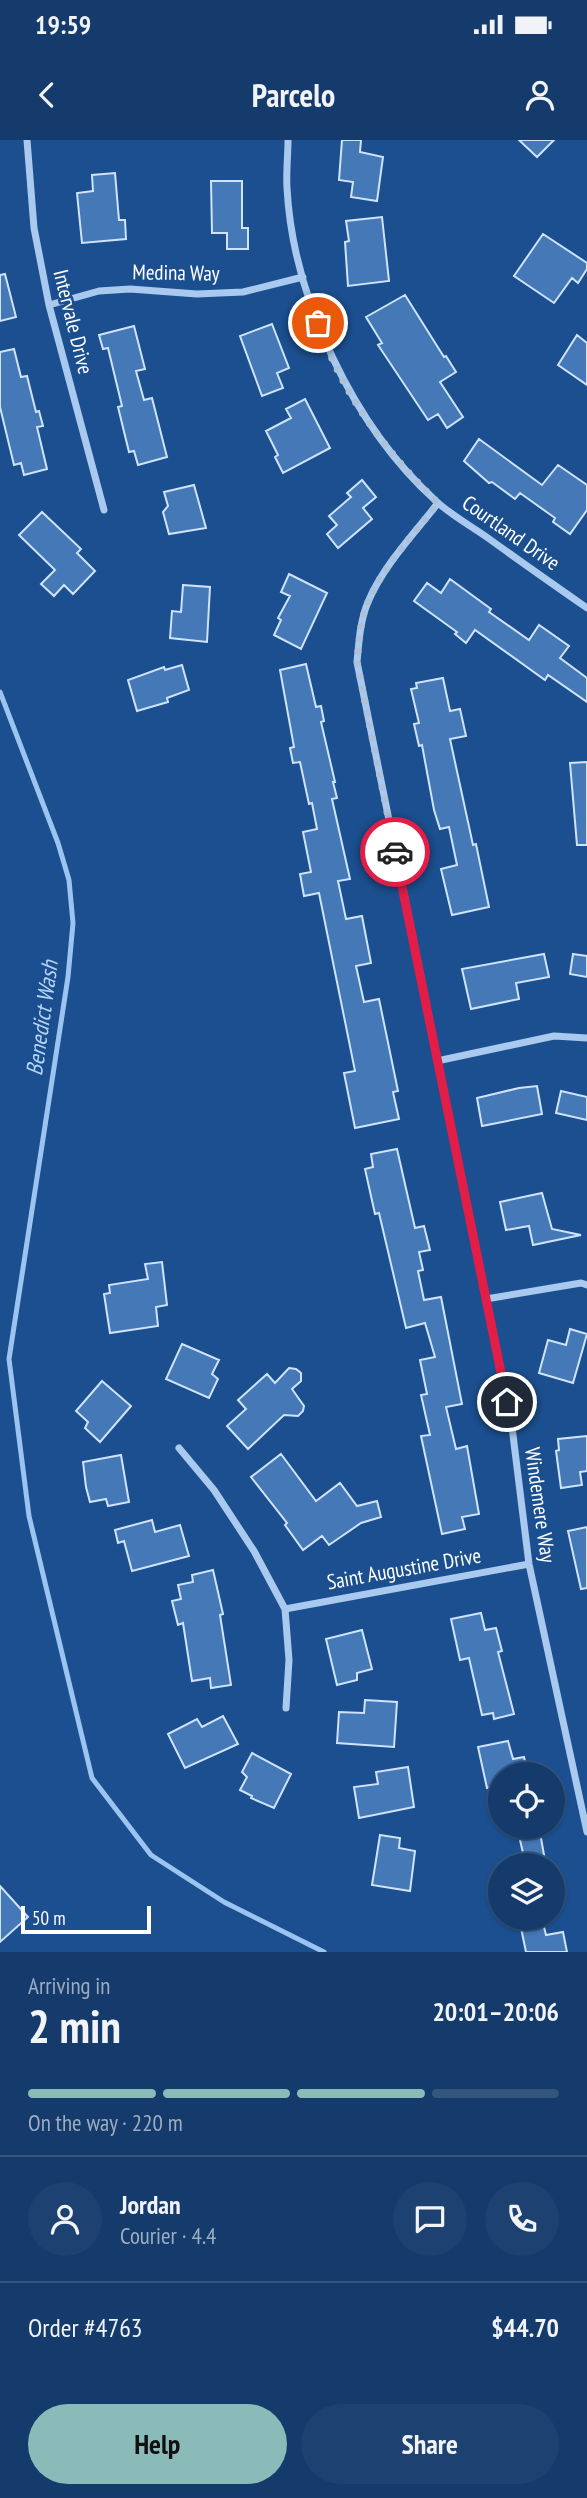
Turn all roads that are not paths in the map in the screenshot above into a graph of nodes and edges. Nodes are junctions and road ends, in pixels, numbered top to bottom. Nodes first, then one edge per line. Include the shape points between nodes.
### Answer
1 (27, 140) edge
2 (288, 140) edge
3 (303, 277) junction
4 (49, 305) junction
5 (438, 503) junction
6 (104, 510) dead end
7 (587, 608) edge
8 (587, 1038) edge
9 (437, 1061) junction
10 (587, 1284) edge
11 (486, 1299) junction
12 (179, 1448) dead end
13 (529, 1564) junction
14 (285, 1609) junction
15 (286, 1708) dead end
16 (584, 1806) edge
17 (587, 1832) edge

1 - 4 street, Intervale Drive via 34,228
2 - 3 street, Courtland Drive via 287,188
3 - 4 street, Medina Way via 243,292 99,291
3 - 5 street, Courtland Drive via 326,346 353,399 403,468
4 - 6 street, Intervale Drive
5 - 7 street, Courtland Drive
5 - 9 street, Windemere Way via 369,601 359,631 357,662
8 - 9 street via 554,1037
9 - 11 street, Windemere Way
10 - 11 street
11 - 13 street, Windemere Way via 512,1427
12 - 14 street via 214,1490
13 - 14 street, Saint Augustine Drive
13 - 16 street, Windemere Way
14 - 15 street
16 - 17 street, Windemere Way

